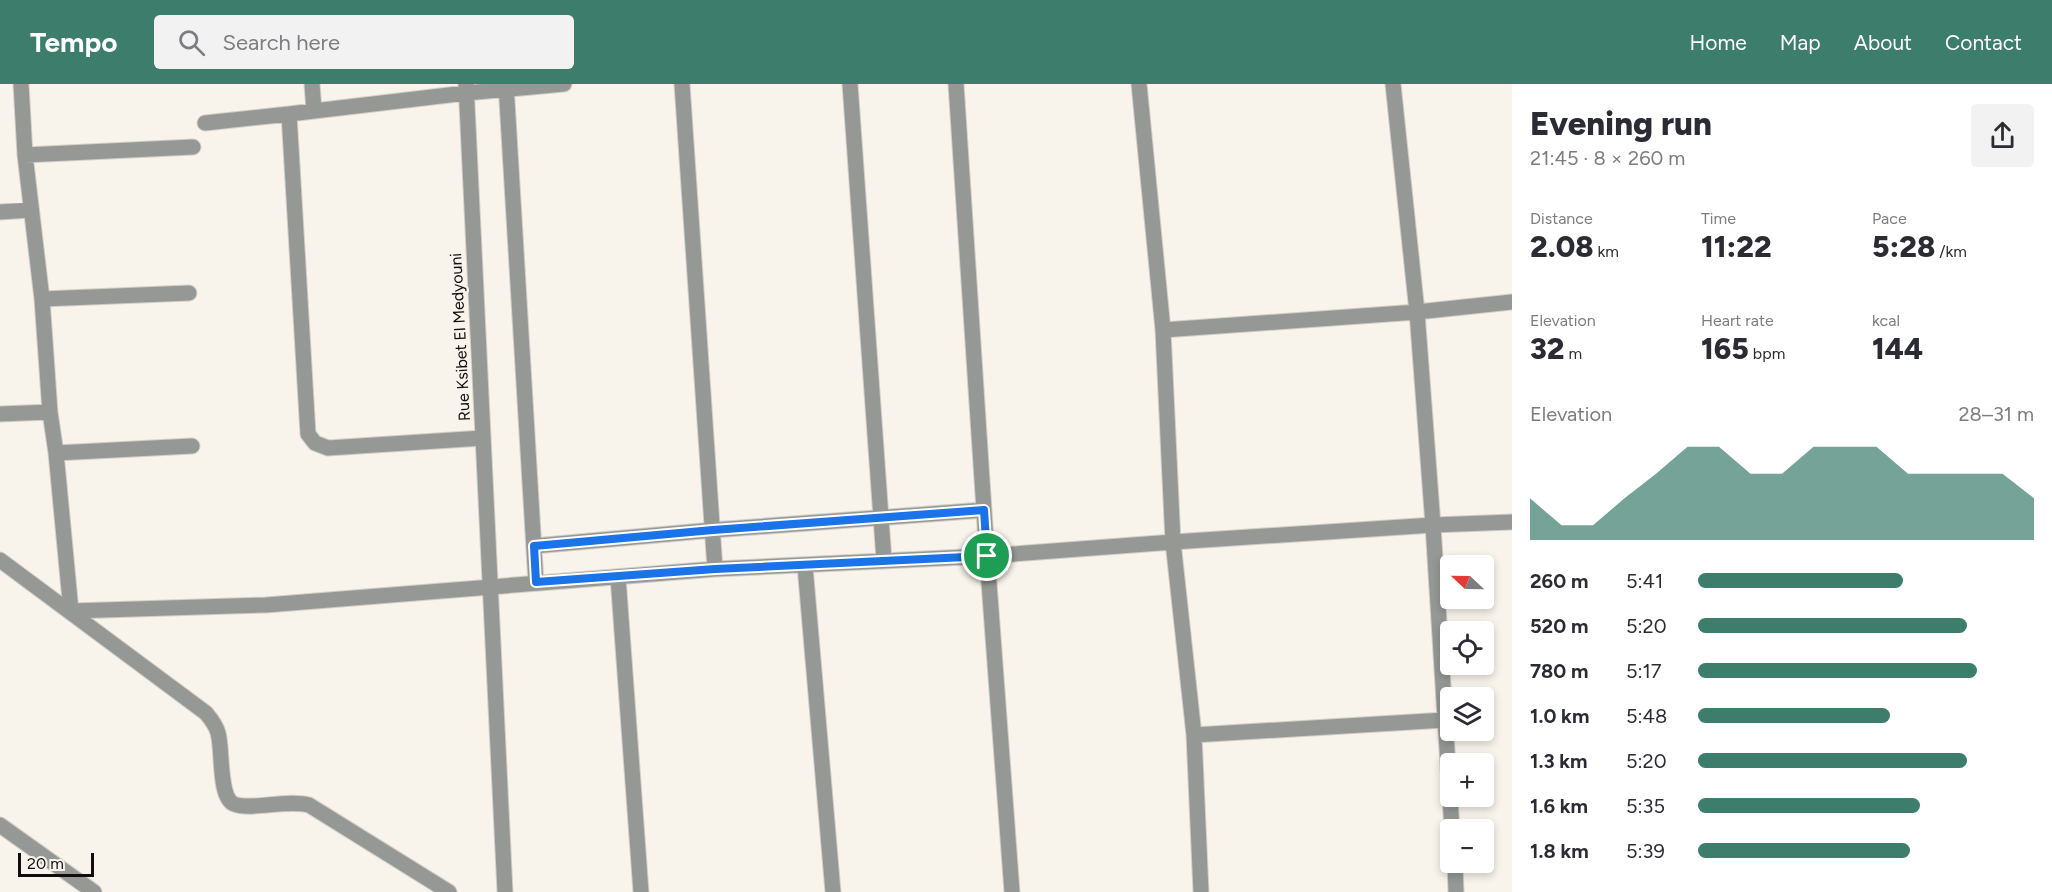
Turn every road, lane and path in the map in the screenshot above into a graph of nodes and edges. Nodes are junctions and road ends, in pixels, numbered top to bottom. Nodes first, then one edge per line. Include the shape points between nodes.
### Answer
1 (21, 84) edge
2 (312, 84) edge
3 (564, 84) edge
4 (682, 84) edge
5 (850, 84) edge
6 (956, 84) edge
7 (1139, 84) edge
8 (1393, 84) edge
9 (506, 87) edge
10 (466, 88) edge
11 (314, 111) junction
12 (289, 114) junction
13 (205, 123) dead end
14 (194, 147) dead end
15 (25, 155) junction
16 (31, 210) junction
17 (0, 212) edge
18 (189, 293) dead end
19 (42, 298) junction
20 (1512, 302) edge
21 (1417, 312) junction
22 (1163, 330) junction
23 (50, 412) junction
24 (0, 414) edge
25 (483, 438) junction
26 (192, 446) dead end
27 (56, 453) junction
28 (984, 510) junction
29 (881, 517) junction
30 (1512, 522) edge
31 (1433, 525) junction
32 (713, 530) junction
33 (1173, 542) junction
34 (534, 546) junction
35 (987, 556) junction
36 (0, 560) edge
37 (884, 560) junction
38 (805, 566) junction
39 (715, 569) junction
40 (618, 577) junction
41 (536, 582) junction
42 (489, 588) junction
43 (70, 611) junction
44 (1443, 687) edge
45 (1440, 720) edge
46 (1194, 735) junction
47 (1446, 741) edge
48 (1451, 819) edge
49 (0, 825) edge
50 (1455, 873) edge
51 (94, 892) edge
52 (449, 892) edge
53 (505, 892) edge
54 (640, 892) edge
55 (833, 892) edge
56 (1011, 892) edge
57 (1201, 892) edge
58 (1456, 892) edge

1 - 15 street
2 - 11 street
3 - 9 street
4 - 32 street
5 - 29 street
6 - 28 street
7 - 22 street
8 - 21 street
9 - 10 street
9 - 34 street
10 - 11 street
10 - 25 street, Rue Ksibet El Medyouni
11 - 12 street
12 - 13 street
12 - 25 street via 308,434 315,443 328,448
14 - 15 street
15 - 16 street
16 - 17 street
16 - 19 street
18 - 19 street
19 - 23 street
20 - 21 street
21 - 22 street
21 - 31 street
22 - 33 street
23 - 24 street
23 - 27 street
25 - 42 street, Rue Ksibet El Medyouni
26 - 27 street
27 - 43 street
28 - 29 street
28 - 35 street
29 - 32 street
29 - 37 street
30 - 31 street
31 - 33 street
31 - 44 street
32 - 34 street
32 - 39 street
33 - 35 street
33 - 46 street
34 - 41 street
35 - 37 street
35 - 56 street
36 - 43 street
37 - 38 street
38 - 39 street
38 - 55 street
39 - 40 street
40 - 41 street
40 - 54 street
41 - 42 street
42 - 43 street via 266,605
42 - 53 street, Rue Ksibet El Medyouni
43 - 52 street via 213,720 225,795 232,803 309,805
45 - 46 street
46 - 57 street
47 - 48 street
49 - 51 street
50 - 58 street

